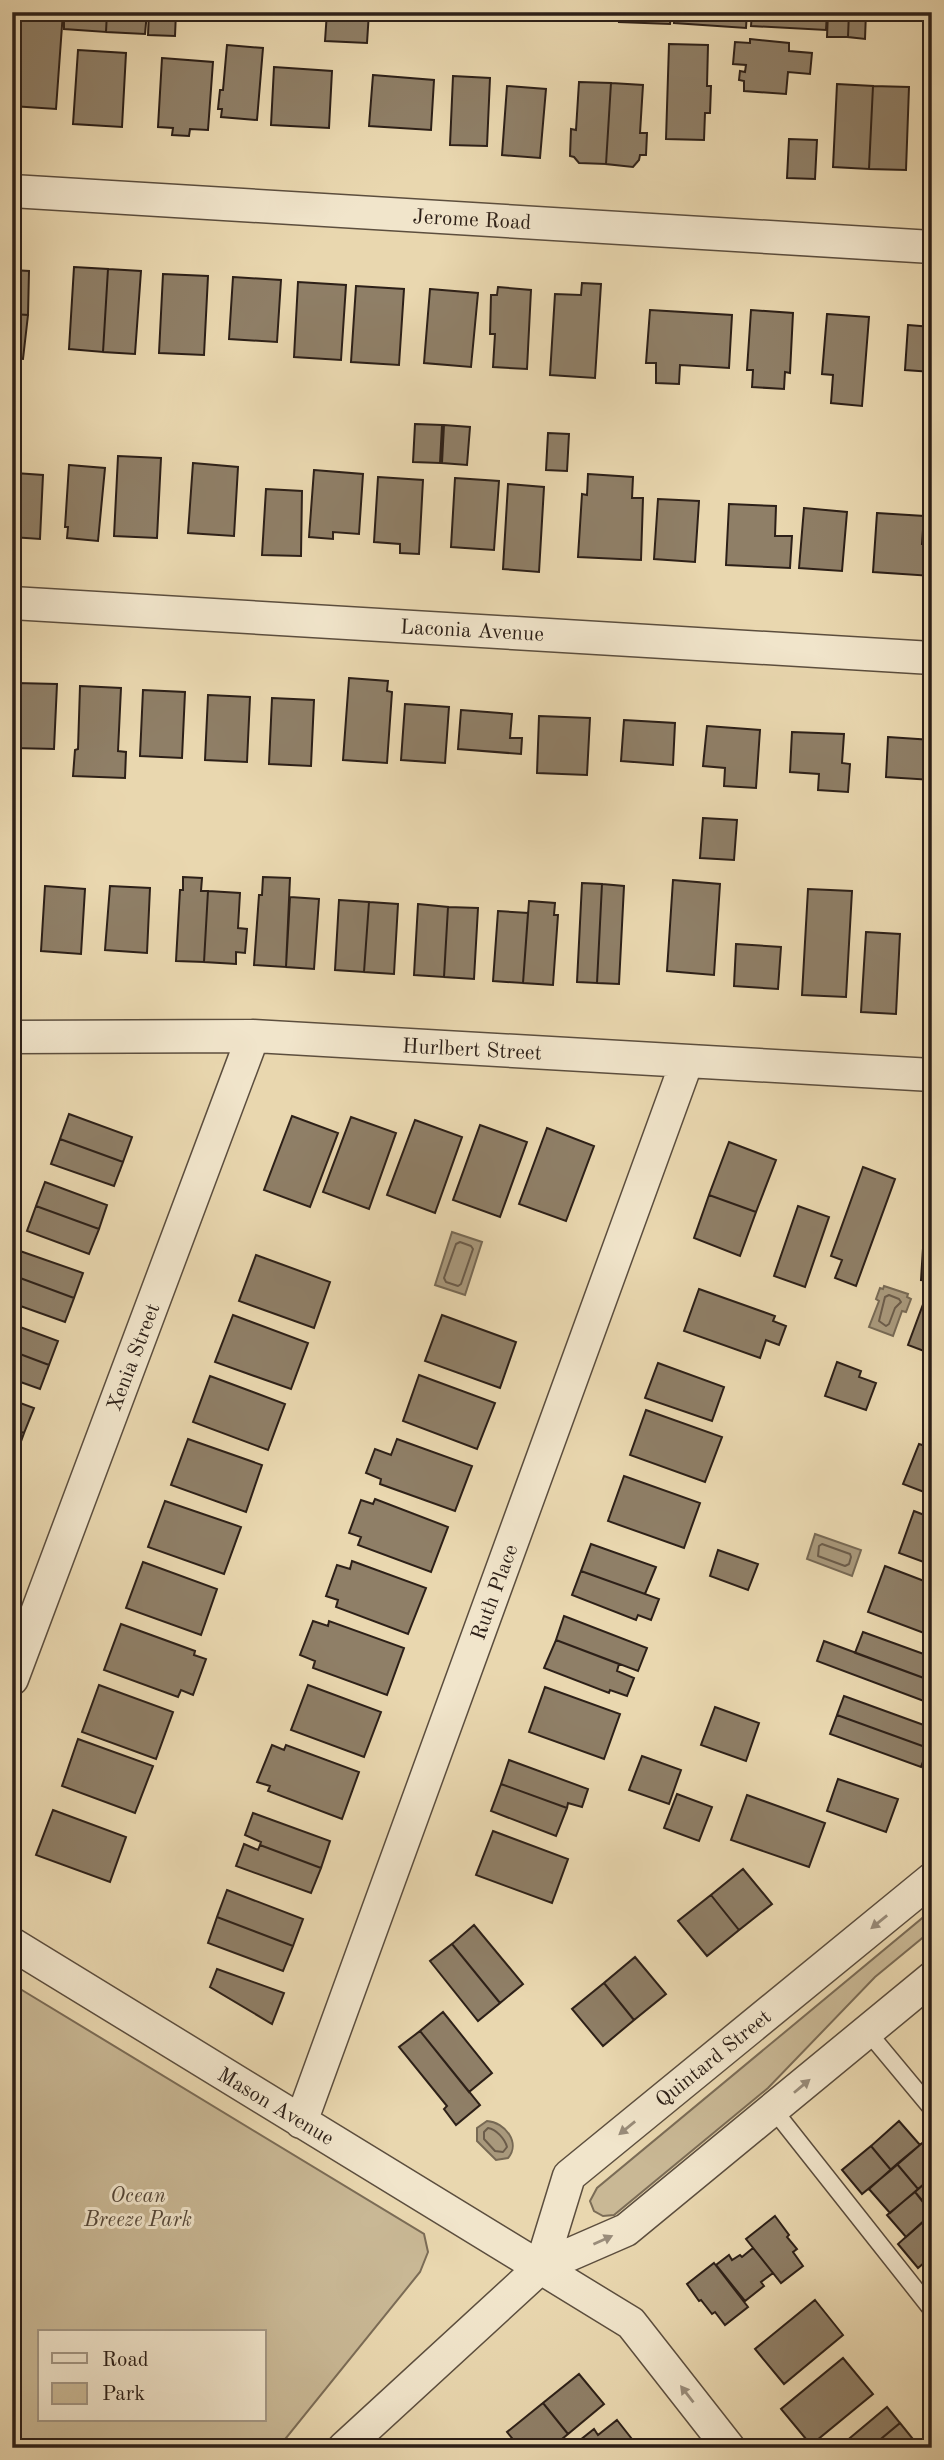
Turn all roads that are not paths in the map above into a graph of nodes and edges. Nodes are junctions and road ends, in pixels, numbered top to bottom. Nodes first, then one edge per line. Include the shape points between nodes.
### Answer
1 (12, 191) edge
2 (932, 247) edge
3 (12, 603) edge
4 (932, 658) edge
5 (253, 1036) junction
6 (12, 1037) edge
7 (687, 1061) junction
8 (932, 1075) edge
9 (12, 1679) edge
10 (932, 1878) edge
11 (12, 1944) edge
12 (932, 1978) edge
13 (867, 2031) junction
14 (774, 2109) junction
15 (932, 2109) edge
16 (301, 2122) junction
17 (541, 2267) junction
18 (932, 2310) edge
19 (344, 2448) edge
20 (729, 2448) edge

1 - 2 street, Jerome Road
3 - 4 street, Laconia Avenue
5 - 6 street, Hurlbert Street
5 - 7 street, Hurlbert Street
5 - 9 street, Xenia Street
7 - 8 street, Hurlbert Street
7 - 16 street, Ruth Place
10 -> 17 street, Quintard Street via 569,2176
11 - 16 street, Mason Avenue
12 - 13 street
14 -> 13 street
13 - 15 lane
17 -> 14 street via 626,2230
14 - 18 lane
16 - 17 street, Mason Avenue
17 - 19 street
20 -> 17 street, Mason Avenue via 631,2323

